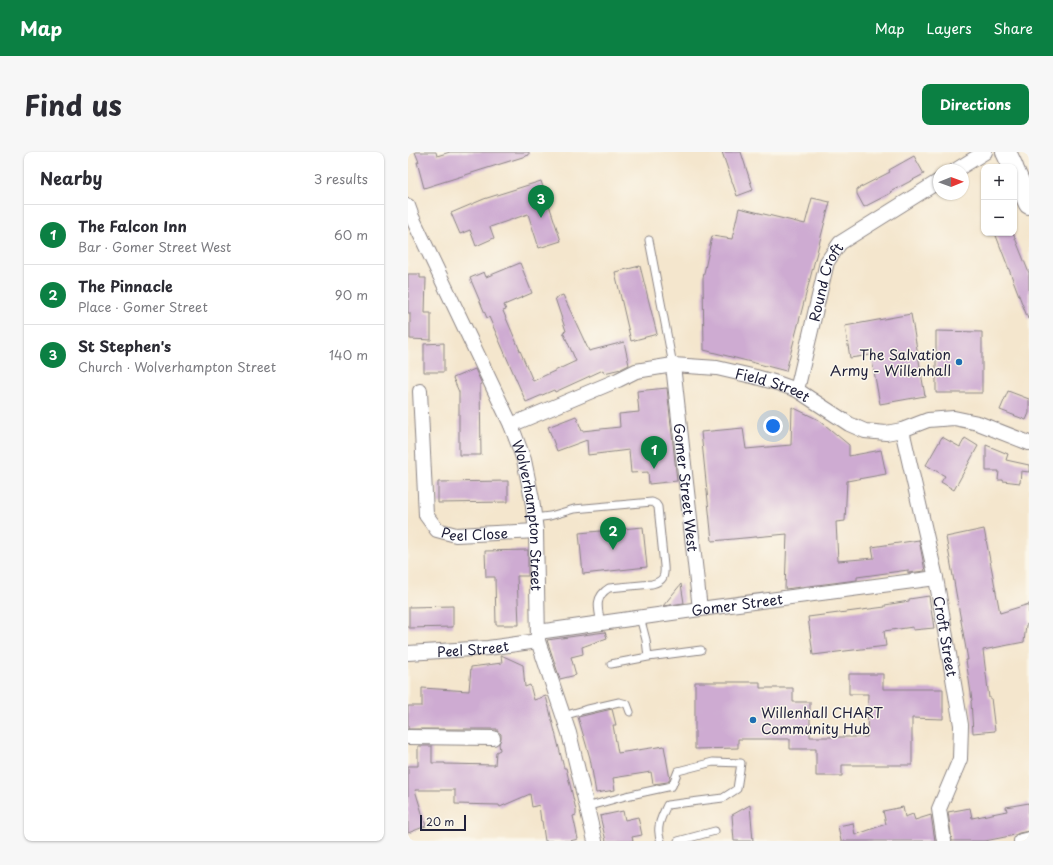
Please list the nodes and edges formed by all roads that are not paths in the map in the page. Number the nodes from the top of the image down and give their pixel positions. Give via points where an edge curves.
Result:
1 (985, 152) edge
2 (1006, 152) edge
3 (966, 164) edge
4 (1012, 164) edge
5 (1017, 177) edge
6 (933, 185) edge
7 (1029, 204) edge
8 (408, 206) edge
9 (649, 240) dead end
10 (673, 366) junction
11 (797, 390) junction
12 (420, 391) dead end
13 (511, 425) junction
14 (902, 430) junction
15 (1029, 443) edge
16 (535, 525) junction
17 (936, 578) junction
18 (700, 608) junction
19 (640, 617) junction
20 (601, 623) junction
21 (538, 636) junction
22 (700, 650) dead end
23 (408, 653) edge
24 (648, 657) junction
25 (611, 664) dead end
26 (630, 712) dead end
27 (563, 716) junction
28 (408, 737) edge
29 (494, 738) dead end
30 (586, 807) junction
31 (716, 831) dead end
32 (1029, 839) edge
33 (595, 841) edge
34 (661, 841) edge
35 (678, 841) edge
36 (944, 841) edge
37 (1021, 841) edge

1 - 3 street
2 - 4 main road
5 - 7 main road
6 - 11 street, Round Croft via 840,243 827,262
8 - 13 street, Wolverhampton Street
9 - 10 lane
10 - 11 street, Field Street via 717,368
10 - 13 street, Field Street via 636,371
10 - 18 street, Gomer Street West
11 - 14 street, Field Street via 849,424 865,430 886,433
12 - 16 street, Peel Close via 426,515 437,530 456,535
13 - 16 street, Wolverhampton Street via 524,460
14 - 15 street, Field Street via 928,420 954,418 978,423
14 - 17 street, Croft Street
16 - 20 lane via 550,516 574,509 652,502 656,504 664,578 652,584 609,588 603,591 599,596 598,609
16 - 21 street, Wolverhampton Street
17 - 18 street, Gomer Street
17 - 36 street, Croft Street via 960,725 960,759 939,810
18 - 19 street, Gomer Street
19 - 20 street, Gomer Street
19 - 24 lane
20 - 21 street, Gomer Street
21 - 23 street, Peel Street via 488,648
21 - 27 street, Wolverhampton Street
22 - 24 lane
24 - 25 lane
26 - 27 lane via 627,704 619,702
27 - 30 street, Wolverhampton Street
28 - 29 street
30 - 33 street, Wolverhampton Street
30 - 34 lane via 672,786 678,771 713,762 741,763 737,789 723,798 667,805 659,824
31 - 35 lane
32 - 37 street

